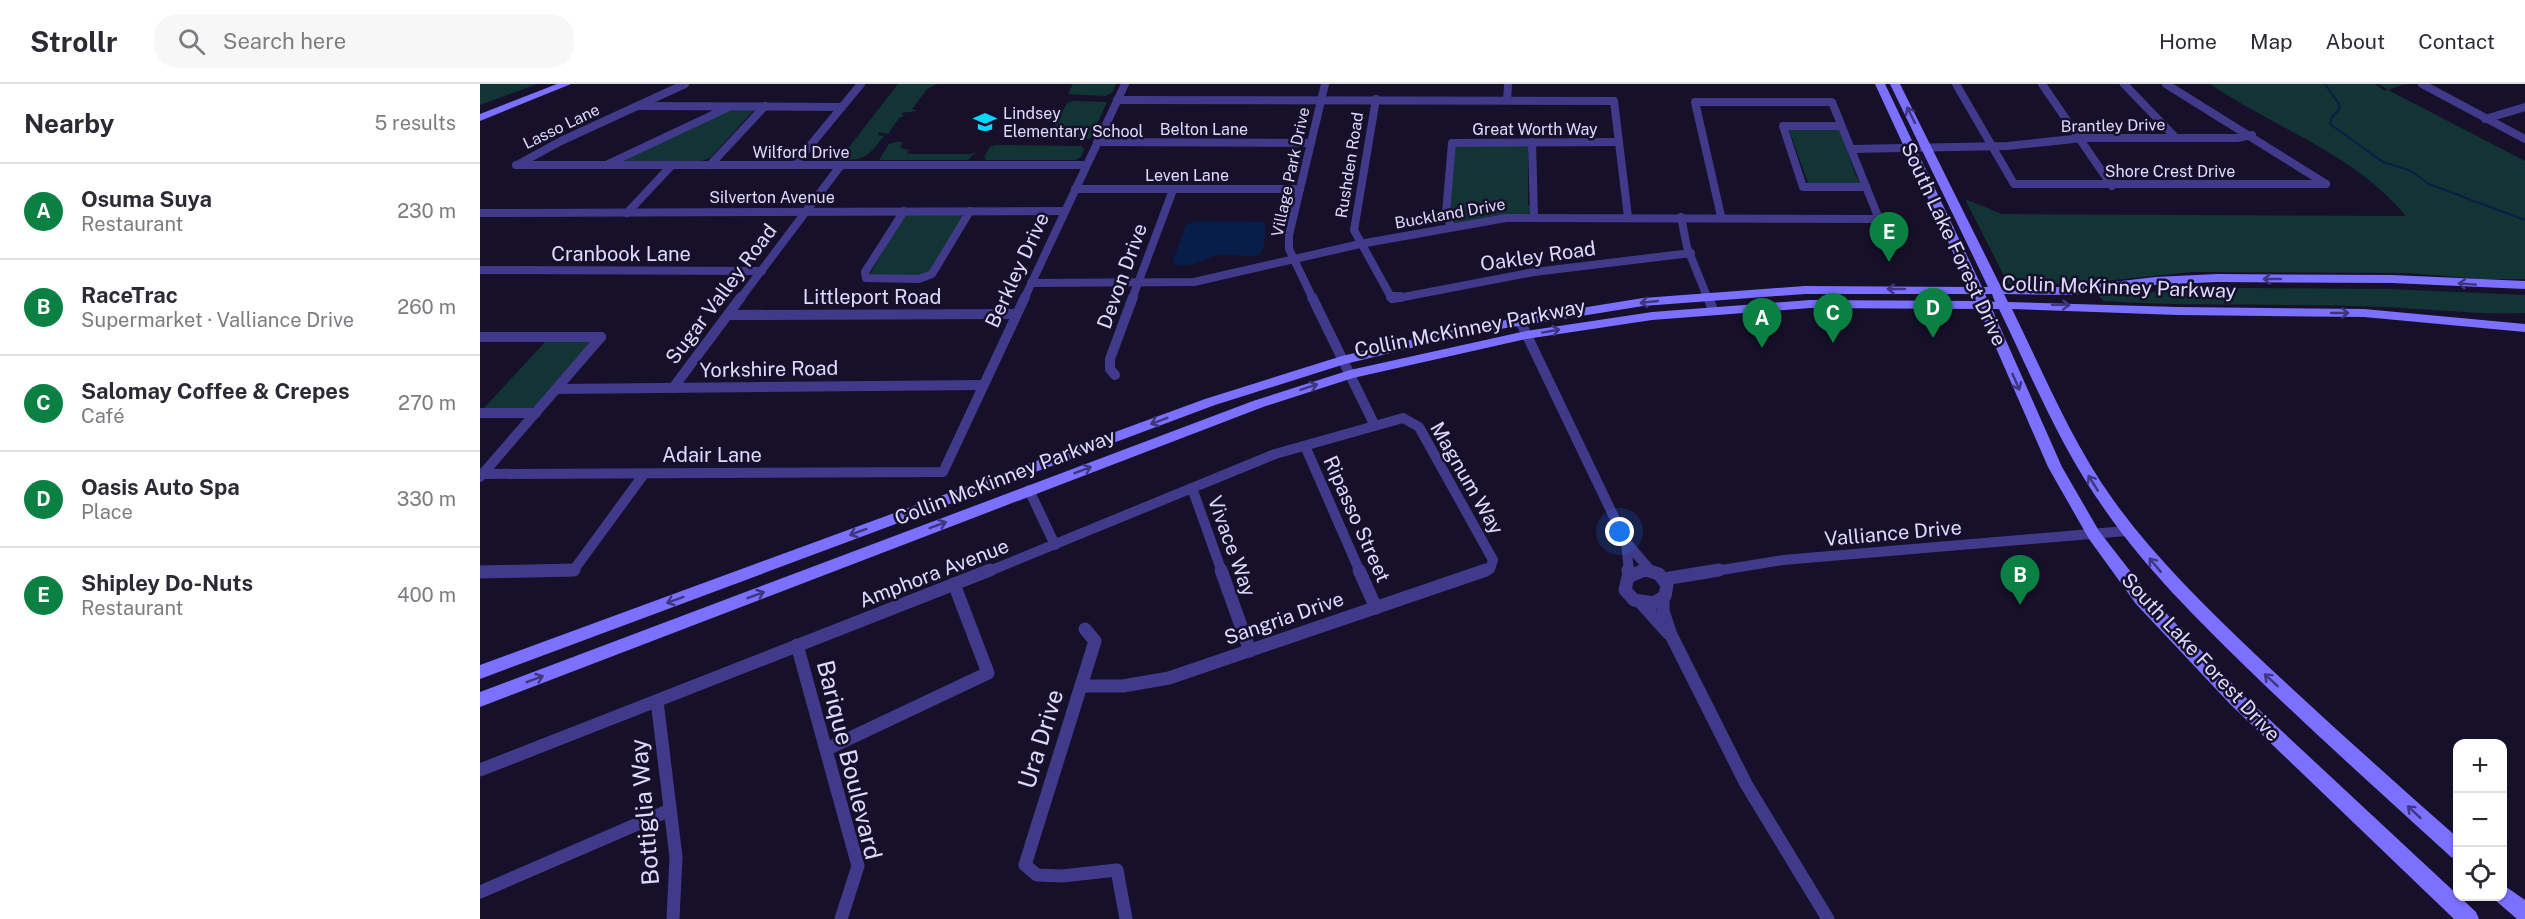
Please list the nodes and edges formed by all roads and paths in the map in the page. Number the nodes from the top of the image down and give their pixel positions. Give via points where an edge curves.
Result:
1 (543, 84) edge
2 (566, 84) edge
3 (685, 84) edge
4 (861, 84) edge
5 (1125, 84) edge
6 (1325, 84) edge
7 (1508, 84) edge
8 (1880, 84) edge
9 (1895, 84) edge
10 (1956, 84) edge
11 (2042, 84) edge
12 (2124, 84) edge
13 (2166, 84) edge
14 (2422, 84) edge
15 (1376, 99) junction
16 (1117, 100) junction
17 (1321, 100) junction
18 (1508, 100) junction
19 (638, 106) junction
20 (730, 106) junction
21 (765, 106) junction
22 (842, 107) junction
23 (2525, 107) edge
24 (480, 108) edge
25 (480, 118) edge
26 (2485, 119) junction
27 (1842, 126) junction
28 (2252, 135) junction
29 (2079, 138) junction
30 (2176, 138) junction
31 (2525, 139) edge
32 (1097, 142) junction
33 (1532, 142) junction
34 (1618, 142) junction
35 (1311, 143) junction
36 (1850, 145) junction
37 (1909, 146) junction
38 (1926, 146) junction
39 (1991, 146) junction
40 (516, 165) joint
41 (606, 165) junction
42 (672, 165) junction
43 (710, 165) junction
44 (794, 165) junction
45 (842, 165) junction
46 (1086, 165) junction
47 (2112, 186) junction
48 (1866, 187) junction
49 (1075, 189) junction
50 (1300, 189) junction
51 (1173, 190) junction
52 (904, 211) junction
53 (970, 211) junction
54 (1065, 211) junction
55 (806, 212) junction
56 (480, 213) edge
57 (627, 213) junction
58 (1534, 216) junction
59 (1720, 216) junction
60 (1628, 217) junction
61 (1682, 217) junction
62 (1451, 227) junction
63 (1360, 244) junction
64 (1691, 254) junction
65 (1293, 260) junction
66 (480, 270) edge
67 (762, 271) junction
68 (1031, 283) junction
69 (1138, 283) junction
70 (2525, 285) edge
71 (1976, 290) junction
72 (1996, 290) junction
73 (1707, 296) junction
74 (1392, 299) joint
75 (2003, 305) junction
76 (1984, 306) junction
77 (1713, 310) junction
78 (1016, 314) junction
79 (728, 315) junction
80 (1520, 321) junction
81 (2525, 328) edge
82 (1526, 335) junction
83 (480, 338) edge
84 (1342, 360) junction
85 (1350, 374) junction
86 (1115, 375) dead end
87 (982, 385) junction
88 (673, 388) junction
89 (557, 389) junction
90 (480, 413) edge
91 (536, 413) junction
92 (1403, 418) joint
93 (1375, 426) junction
94 (1305, 446) junction
95 (943, 472) joint
96 (644, 474) junction
97 (481, 475) edge
98 (1192, 488) junction
99 (1029, 490) junction
100 (2126, 531) junction
101 (2094, 535) junction
102 (1626, 542) junction
103 (1055, 544) junction
104 (1493, 563) joint
105 (1651, 571) junction
106 (480, 572) edge
107 (1629, 576) junction
108 (1664, 579) junction
109 (954, 584) junction
110 (1663, 598) junction
111 (1641, 603) junction
112 (1376, 608) junction
113 (1085, 629) dead end
114 (1671, 635) junction
115 (797, 645) junction
116 (1250, 651) junction
117 (480, 672) edge
118 (1081, 686) junction
119 (480, 700) edge
120 (657, 701) junction
121 (827, 749) junction
122 (480, 770) edge
123 (670, 810) junction
124 (2453, 847) edge
125 (2403, 856) junction
126 (480, 892) edge
127 (2507, 898) edge
128 (2525, 914) edge
129 (673, 919) edge
130 (841, 919) edge
131 (1126, 919) edge
132 (1828, 919) edge
133 (2456, 919) edge
134 (2469, 919) edge

1 - 24 street
2 - 25 street
3 - 19 street, Lasso Lane
4 - 22 street
5 - 16 street, Berkley Drive
6 - 17 street, Village Park Drive
7 - 18 street
8 - 37 street, South Lake Forest Drive
38 -> 9 street, South Lake Forest Drive
10 - 39 street
11 - 29 street
12 - 30 street
13 - 28 street via 2204,111
14 - 26 street
15 - 17 street
15 - 18 street
15 - 63 street, Rushden Road via 1354,230
16 - 17 street
16 - 32 street, Berkley Drive
17 - 35 street, Village Park Drive
18 - 34 street via 1614,101
19 - 20 street
19 - 40 street, Lasso Lane
20 - 21 street
20 - 41 street
21 - 22 street
21 - 43 street
22 - 44 street
23 - 26 street
26 - 31 street
27 - 36 street
27 - 48 street via 1783,126 1803,187
27 - 59 street via 1832,102 1695,102
28 - 30 street, Brantley Drive
28 - 47 street, Shore Crest Drive via 2326,184
29 - 30 street, Brantley Drive
29 - 39 street, Brantley Drive
29 - 47 street
32 - 35 street, Belton Lane
32 - 46 street, Berkley Drive
33 - 34 street, Great Worth Way
33 - 58 street
33 - 62 street, Great Worth Way via 1452,143 1446,213
34 - 60 street
35 - 50 street, Village Park Drive
36 - 37 street, Brantley Drive
36 - 48 street
37 - 38 street, Brantley Drive
37 - 71 street, South Lake Forest Drive
38 - 39 street, Brantley Drive
38 - 72 street, South Lake Forest Drive
39 - 47 street, Shore Crest Drive via 2014,183
40 - 41 street, Wilford Drive
41 - 42 street, Wilford Drive
42 - 43 street, Wilford Drive
42 - 57 street
43 - 44 street, Wilford Drive
44 - 45 street, Wilford Drive
45 - 46 street, Wilford Drive
45 - 55 street, Sugar Valley Road
46 - 49 street, Berkley Drive
48 - 59 street, Buckland Drive via 1879,219
49 - 51 street, Leven Lane
49 - 54 street, Berkley Drive
50 - 51 street, Leven Lane
50 - 65 street, Village Park Drive via 1289,235
51 - 69 street, Devon Drive
52 - 53 street, Silverton Avenue
52 - 53 street via 864,275 872,279 928,277 936,271
52 - 55 street, Silverton Avenue
53 - 54 street, Silverton Avenue
54 - 68 street, Berkley Drive
55 - 57 street, Silverton Avenue
55 - 67 street, Sugar Valley Road
56 - 57 street, Silverton Avenue
58 - 60 street, Buckland Drive
58 - 62 street, Buckland Drive
59 - 61 street, Buckland Drive
60 - 61 street, Buckland Drive
61 - 64 street
62 - 63 street, Buckland Drive
63 - 65 street, Buckland Drive
63 - 74 street, Rushden Road
64 - 73 street
64 - 74 street, Oakley Road via 1534,272
65 - 69 street, Buckland Drive via 1194,282
65 - 84 street, Village Park Drive
66 - 67 street, Cranbook Lane
67 - 79 street, Sugar Valley Road
68 - 69 street, Buckland Drive
68 - 78 street, Berkley Drive
69 - 86 street, Devon Drive via 1110,359
70 -> 72 street, Collin McKinney Parkway via 2217,278 2071,291
71 - 72 street, Collin McKinney Parkway
71 -> 73 street, Collin McKinney Parkway via 1805,290
71 - 76 street, South Lake Forest Drive
72 - 75 street, South Lake Forest Drive
73 - 77 street
73 -> 80 street, Collin McKinney Parkway
75 - 76 street, Collin McKinney Parkway
75 -> 81 street, Collin McKinney Parkway via 2364,313
100 -> 75 street, South Lake Forest Drive via 2084,467
76 - 77 street, Collin McKinney Parkway via 1898,308 1851,303
76 -> 101 street, South Lake Forest Drive via 2055,467
82 -> 77 street, Collin McKinney Parkway
78 - 79 street, Littleport Road
78 - 87 street, Berkley Drive
79 - 88 street, Sugar Valley Road
80 - 82 street
80 - 84 street, Collin McKinney Parkway
82 - 85 street, Collin McKinney Parkway
82 - 102 street
83 - 89 street via 601,337
84 - 85 street, Village Park Drive
84 -> 117 street, Collin McKinney Parkway via 1201,406
85 - 93 street, Village Park Drive
99 -> 85 street, Collin McKinney Parkway via 1258,404
87 - 88 street, Yorkshire Road
87 - 95 street, Berkley Drive
88 - 89 street, Yorkshire Road
89 - 91 street
90 - 91 street
91 - 97 street
92 - 93 street, Amphora Avenue
92 - 104 street, Magnum Way via 1419,427
93 - 94 street, Amphora Avenue
94 - 98 street, Amphora Avenue
94 - 112 street, Ripasso Street
95 - 96 street, Adair Lane
96 - 97 street, Adair Lane
96 - 106 street via 573,571
98 - 103 street, Amphora Avenue
98 - 116 street, Vivace Way
99 - 103 street
119 -> 99 street, Collin McKinney Parkway
100 - 101 street, Valliance Drive
124 -> 100 street, South Lake Forest Drive via 2260,670 2164,577
101 - 108 street, Valliance Drive via 1783,560
101 - 125 street, South Lake Forest Drive via 2136,593 2236,699
102 - 105 street
102 - 107 street
103 - 109 street, Amphora Avenue
104 - 112 street, Sangria Drive via 1490,569
105 - 107 street
105 - 108 street
107 - 111 street via 1625,590
108 - 110 street via 1668,591
109 - 115 street, Amphora Avenue
109 - 121 street via 988,673
110 - 111 street
110 - 114 street
111 - 114 street
112 - 116 street, Sangria Drive
113 - 118 street, Ura Drive via 1095,641
114 - 132 street via 1746,784
115 - 120 street, Amphora Avenue
115 - 121 street, Barique Boulevard
116 - 118 street, Sangria Drive via 1169,678 1123,686
118 - 131 street, Ura Drive via 1025,866 1037,874 1062,876 1117,870
120 - 122 street, Amphora Avenue
120 - 123 street, Bottiglia Way
121 - 130 street, Barique Boulevard via 858,866
123 - 126 street
123 - 129 street, Bottiglia Way via 676,857
125 - 133 street via 2414,880
125 - 134 street, South Lake Forest Drive
127 - 128 street

